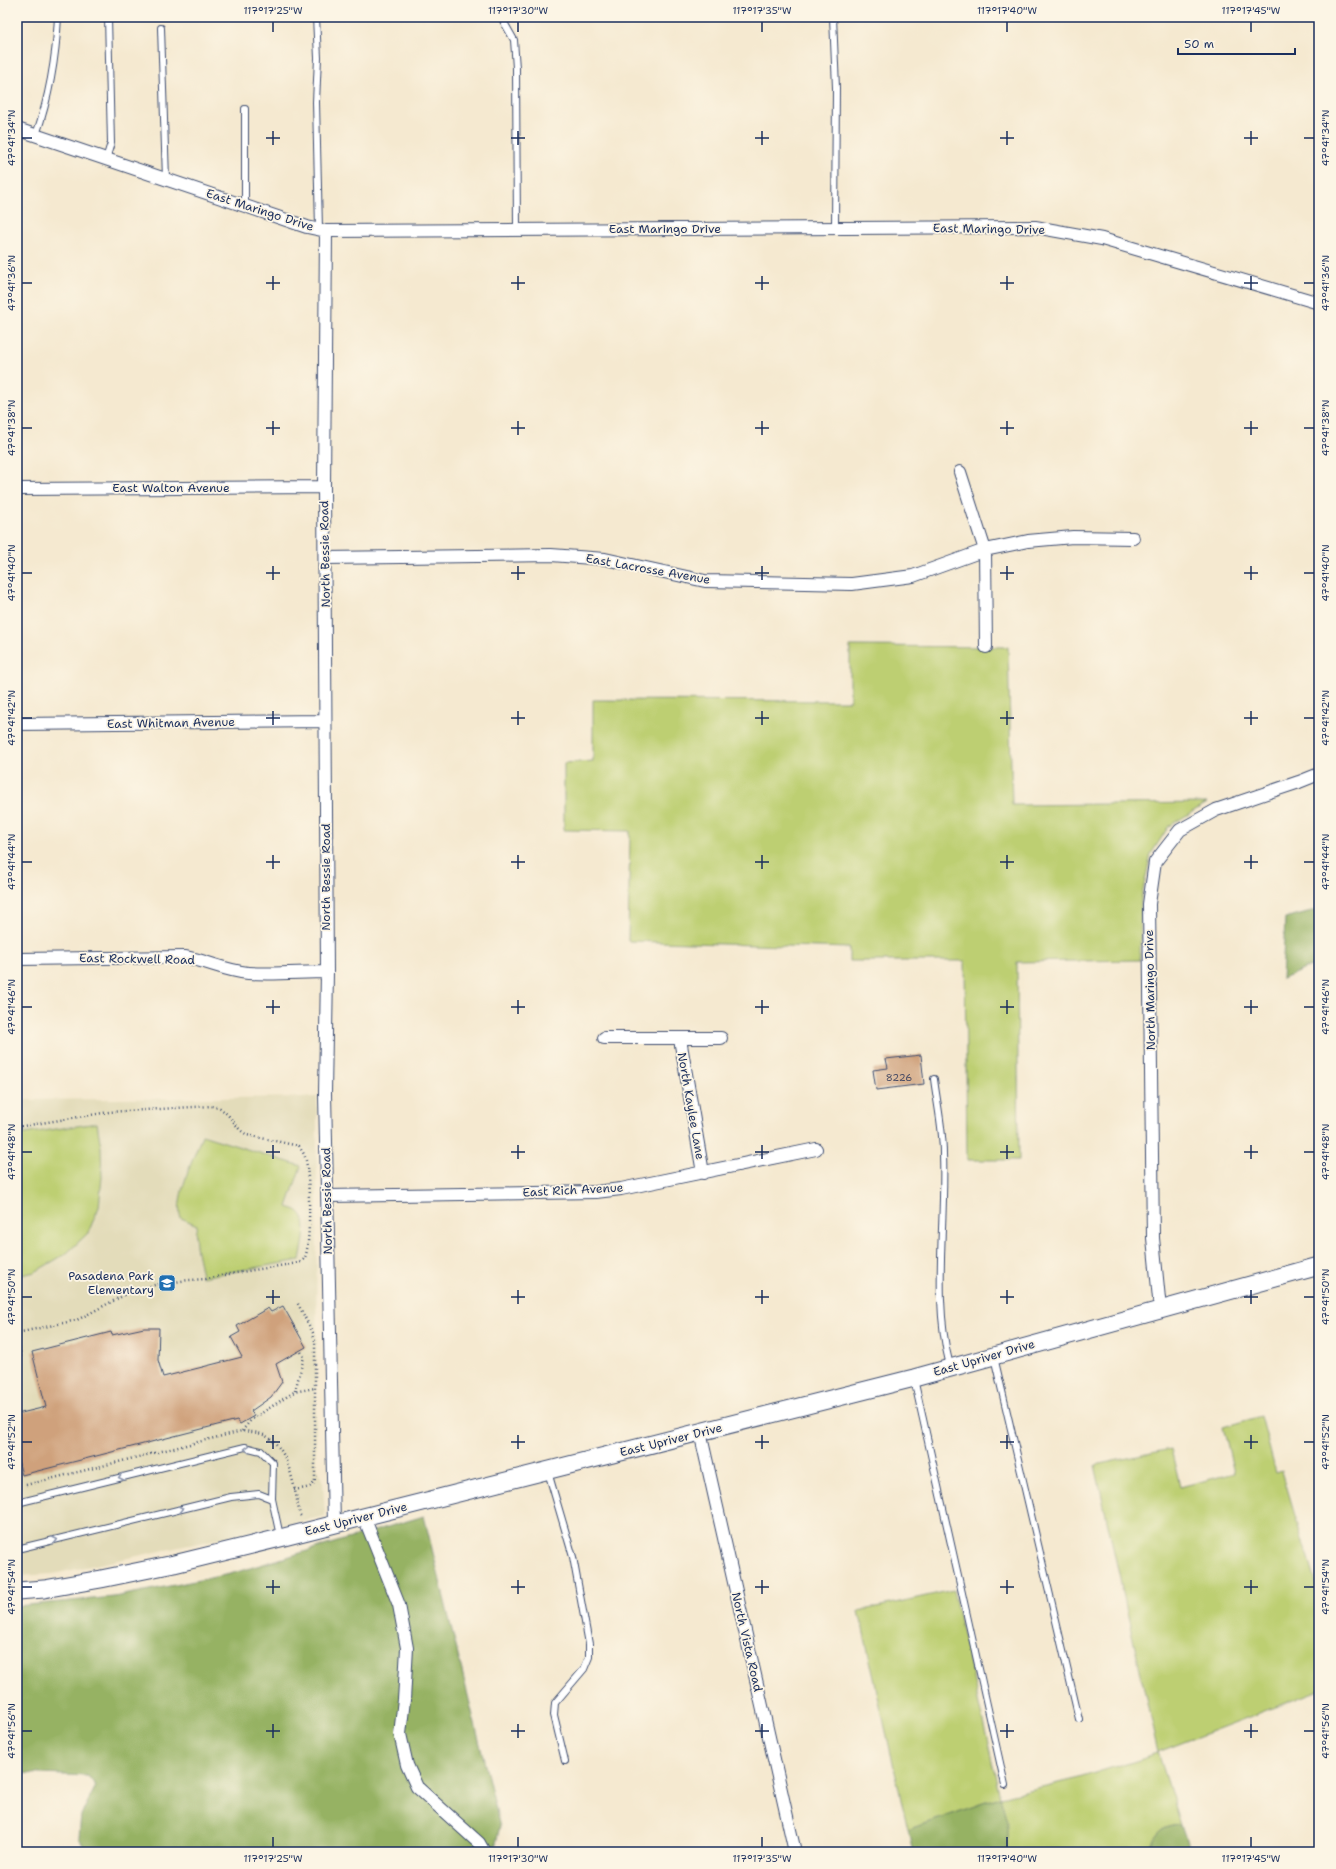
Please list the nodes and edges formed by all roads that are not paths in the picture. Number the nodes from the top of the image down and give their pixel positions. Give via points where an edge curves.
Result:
1 (58, 17) edge
2 (108, 17) edge
3 (316, 17) edge
4 (501, 17) edge
5 (833, 17) edge
6 (161, 28) dead end
7 (245, 109) dead end
8 (17, 129) edge
9 (36, 135) junction
10 (106, 159) junction
11 (166, 179) junction
12 (244, 206) junction
13 (835, 228) junction
14 (323, 230) junction
15 (517, 230) junction
16 (1319, 303) edge
17 (960, 472) dead end
18 (324, 487) junction
19 (17, 489) edge
20 (1133, 538) dead end
21 (985, 550) junction
22 (326, 558) junction
23 (986, 647) dead end
24 (325, 721) junction
25 (17, 724) edge
26 (1319, 774) edge
27 (17, 959) edge
28 (326, 972) junction
29 (604, 1038) dead end
30 (721, 1038) dead end
31 (680, 1039) junction
32 (934, 1079) dead end
33 (816, 1149) dead end
34 (703, 1172) junction
35 (327, 1196) junction
36 (1319, 1266) edge
37 (1160, 1309) junction
38 (994, 1356) junction
39 (951, 1368) junction
40 (914, 1378) junction
41 (700, 1432) junction
42 (547, 1471) junction
43 (272, 1499) junction
44 (17, 1503) edge
45 (364, 1517) junction
46 (334, 1524) junction
47 (280, 1538) junction
48 (17, 1550) edge
49 (17, 1591) edge
50 (1079, 1719) dead end
51 (565, 1761) dead end
52 (1004, 1785) dead end
53 (484, 1852) edge
54 (795, 1852) edge

1 - 9 lane via 45,107
2 - 10 lane via 111,144
3 - 14 lane via 316,102
4 - 15 lane via 514,40
5 - 13 lane via 836,88
6 - 11 lane
7 - 12 lane
8 - 9 street, East Maringo Drive
9 - 10 street, East Maringo Drive
10 - 11 street, East Maringo Drive
11 - 12 street, East Maringo Drive
12 - 14 street, East Maringo Drive
13 - 15 street, East Maringo Drive
13 - 16 street, East Maringo Drive via 1035,227 1102,239
14 - 15 street, East Maringo Drive
14 - 18 street, North Bessie Road
17 - 21 street
18 - 19 street, East Walton Avenue
18 - 22 street, North Bessie Road
20 - 21 street, East Lacrosse Avenue via 1073,537 1028,541
21 - 22 street, East Lacrosse Avenue via 913,576 852,584 705,581 605,559 550,554
21 - 23 street
22 - 24 street, North Bessie Road
24 - 25 street, East Whitman Avenue
24 - 28 street, North Bessie Road
26 - 37 street, North Maringo Drive via 1216,810 1180,830 1155,862 1149,904 1152,1222
27 - 28 street, East Rockwell Road via 185,958 205,961 222,969 249,973
28 - 35 street, North Bessie Road
29 - 31 street, North Kaylee Lane
30 - 31 street, North Kaylee Lane
31 - 34 street, North Kaylee Lane
32 - 39 lane via 944,1153 942,1294 944,1341
33 - 34 street, East Rich Avenue
34 - 35 street, East Rich Avenue via 621,1190 596,1192
35 - 46 street, North Bessie Road
36 - 37 main road, East Upriver Drive
37 - 38 main road, East Upriver Drive
38 - 39 main road, East Upriver Drive
38 - 50 lane
39 - 40 main road, East Upriver Drive
40 - 41 main road, East Upriver Drive
40 - 52 lane
41 - 42 main road, East Upriver Drive
41 - 54 street, North Vista Road
42 - 45 main road, East Upriver Drive
42 - 51 lane via 572,1558 589,1644 589,1657 584,1669 556,1703 554,1715
43 -> 44 lane via 273,1463 261,1451 245,1447
43 - 47 lane
48 -> 43 lane via 231,1497 259,1494
45 - 46 main road, East Upriver Drive
45 - 53 street via 399,1605 407,1648 400,1734 407,1765 417,1787 479,1843
46 - 47 main road, East Upriver Drive
47 - 49 main road, East Upriver Drive via 101,1579

